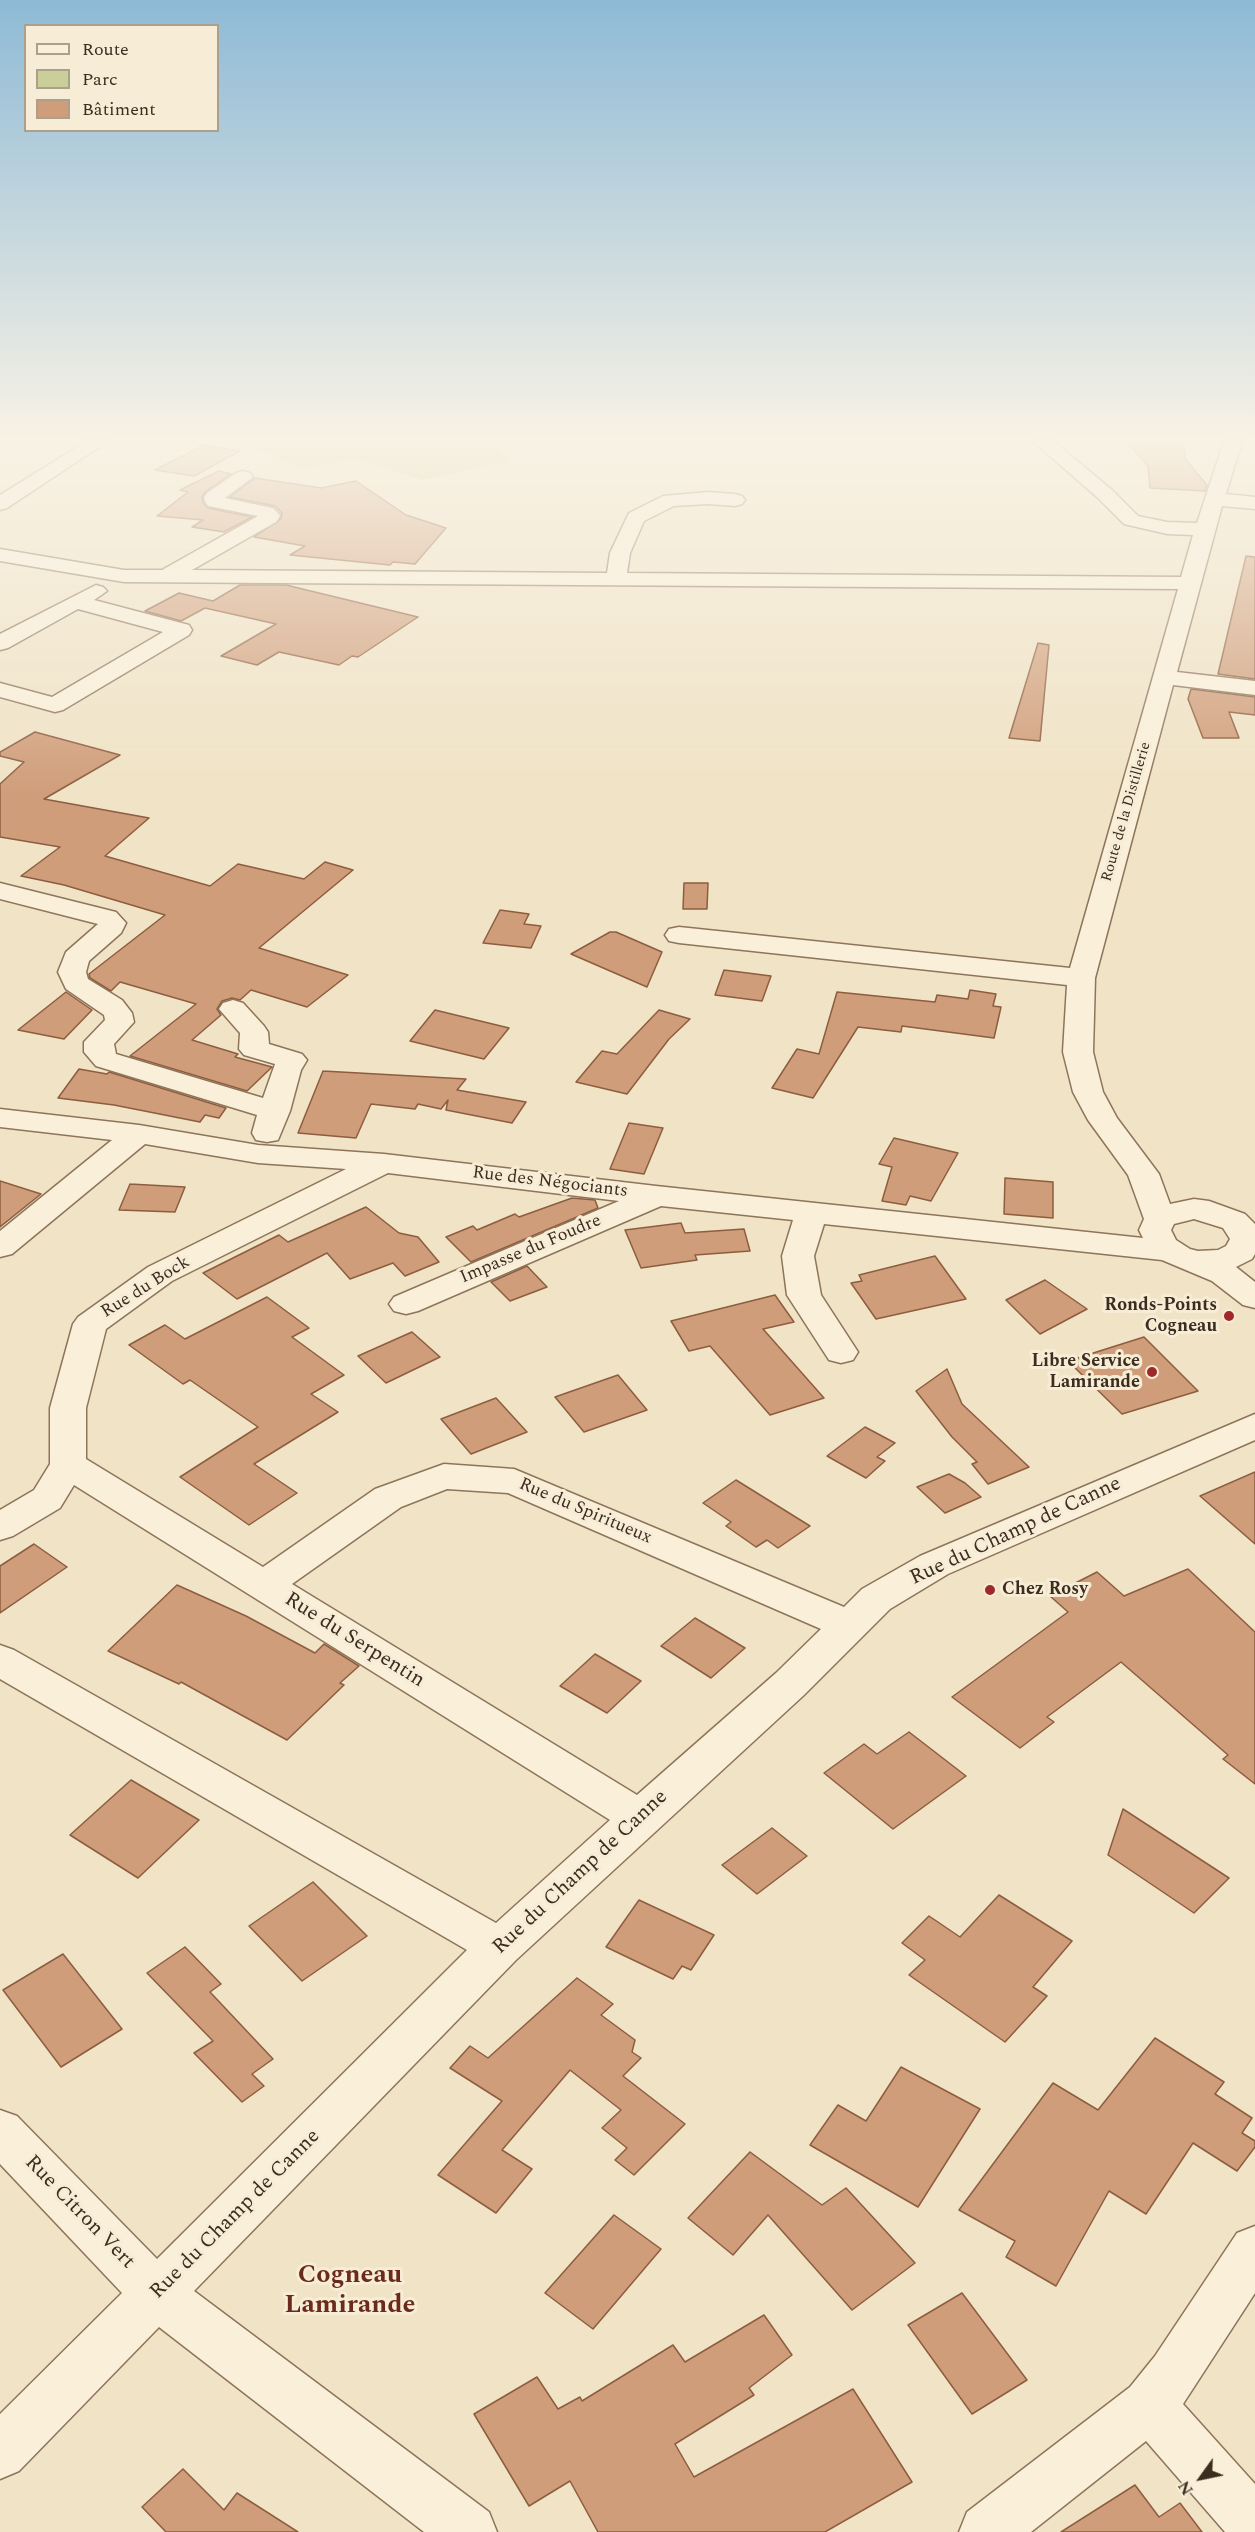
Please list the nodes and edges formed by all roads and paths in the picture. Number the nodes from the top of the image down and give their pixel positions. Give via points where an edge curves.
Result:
1 (25, 559) edge
2 (197, 559) edge
3 (620, 559) edge
4 (1197, 559) edge
5 (124, 576) junction
6 (165, 577) junction
7 (615, 579) junction
8 (1190, 583) junction
9 (76, 602) junction
10 (0, 643) edge
11 (1164, 677) junction
12 (1255, 688) edge
13 (0, 690) edge
14 (0, 891) edge
15 (679, 935) dead end
16 (1081, 978) junction
17 (233, 1009) dead end
18 (275, 1111) junction
19 (1, 1119) edge
20 (139, 1134) junction
21 (258, 1154) junction
22 (384, 1163) junction
23 (1143, 1174) junction
24 (656, 1196) junction
25 (811, 1213) junction
26 (1215, 1213) junction
27 (1168, 1238) junction
28 (1247, 1242) edge
29 (0, 1247) edge
30 (1251, 1293) edge
31 (406, 1304) dead end
32 (841, 1352) dead end
33 (1255, 1426) edge
34 (68, 1464) junction
35 (0, 1527) edge
36 (264, 1585) junction
37 (848, 1625) junction
38 (0, 1660) edge
39 (640, 1818) junction
40 (500, 1947) junction
41 (0, 2131) edge
42 (1255, 2249) edge
43 (158, 2295) junction
44 (1149, 2405) junction
45 (0, 2452) edge
46 (1255, 2525) edge
47 (469, 2532) edge
48 (987, 2532) edge

1 - 5 street
2 - 6 street
3 - 7 street
4 - 8 street, Route de la Distillerie
5 - 6 street
5 - 9 street
6 - 7 street
7 - 8 street
8 - 11 street, Route de la Distillerie
9 - 10 street
9 - 13 street via 181,630 55,705
11 - 12 street
11 - 16 street, Route de la Distillerie
14 - 18 street via 107,918 113,923 76,958 72,972 76,983 118,1013 120,1022 99,1042 99,1052 106,1060
15 - 16 street
16 - 23 street, Route de la Distillerie via 1078,1052 1088,1092 1103,1120
17 - 18 street via 254,1032 254,1049 292,1060 285,1070
18 - 21 street
19 - 20 street, Rue des Négociants
20 - 21 street, Rue des Négociants
20 - 29 street
21 - 22 street, Rue des Négociants
22 - 24 street, Rue des Négociants
22 - 34 street, Rue du Bock via 160,1274 90,1324 68,1408
23 - 26 street, Route de la Distillerie via 1169,1192
23 - 27 street, Route de la Distillerie
24 - 25 street, Rue des Négociants
24 - 31 street, Impasse du Foudre
25 - 27 street, Rue des Négociants via 1102,1245
25 - 32 street via 798,1256 804,1295
26 - 27 street via 1180,1210
26 - 28 street via 1234,1221
27 - 28 street via 1212,1262
27 - 30 street
28 - 30 street via 1236,1268
33 - 37 street, Rue du Champ de Canne via 934,1565 876,1599
34 - 35 street via 47,1499
34 - 36 street, Rue du Serpentin
36 - 37 street, Rue du Spiritueux via 388,1498 444,1476 514,1481
36 - 39 street, Rue du Serpentin
37 - 39 street, Rue du Champ de Canne via 790,1684
38 - 40 street
39 - 40 street, Rue du Champ de Canne
40 - 43 street, Rue du Champ de Canne
41 - 43 street, Rue Citron Vert
42 - 44 street via 1174,2374
43 - 45 street, Rue du Champ de Canne
43 - 47 street, Rue Citron Vert
44 - 46 street
44 - 48 street

